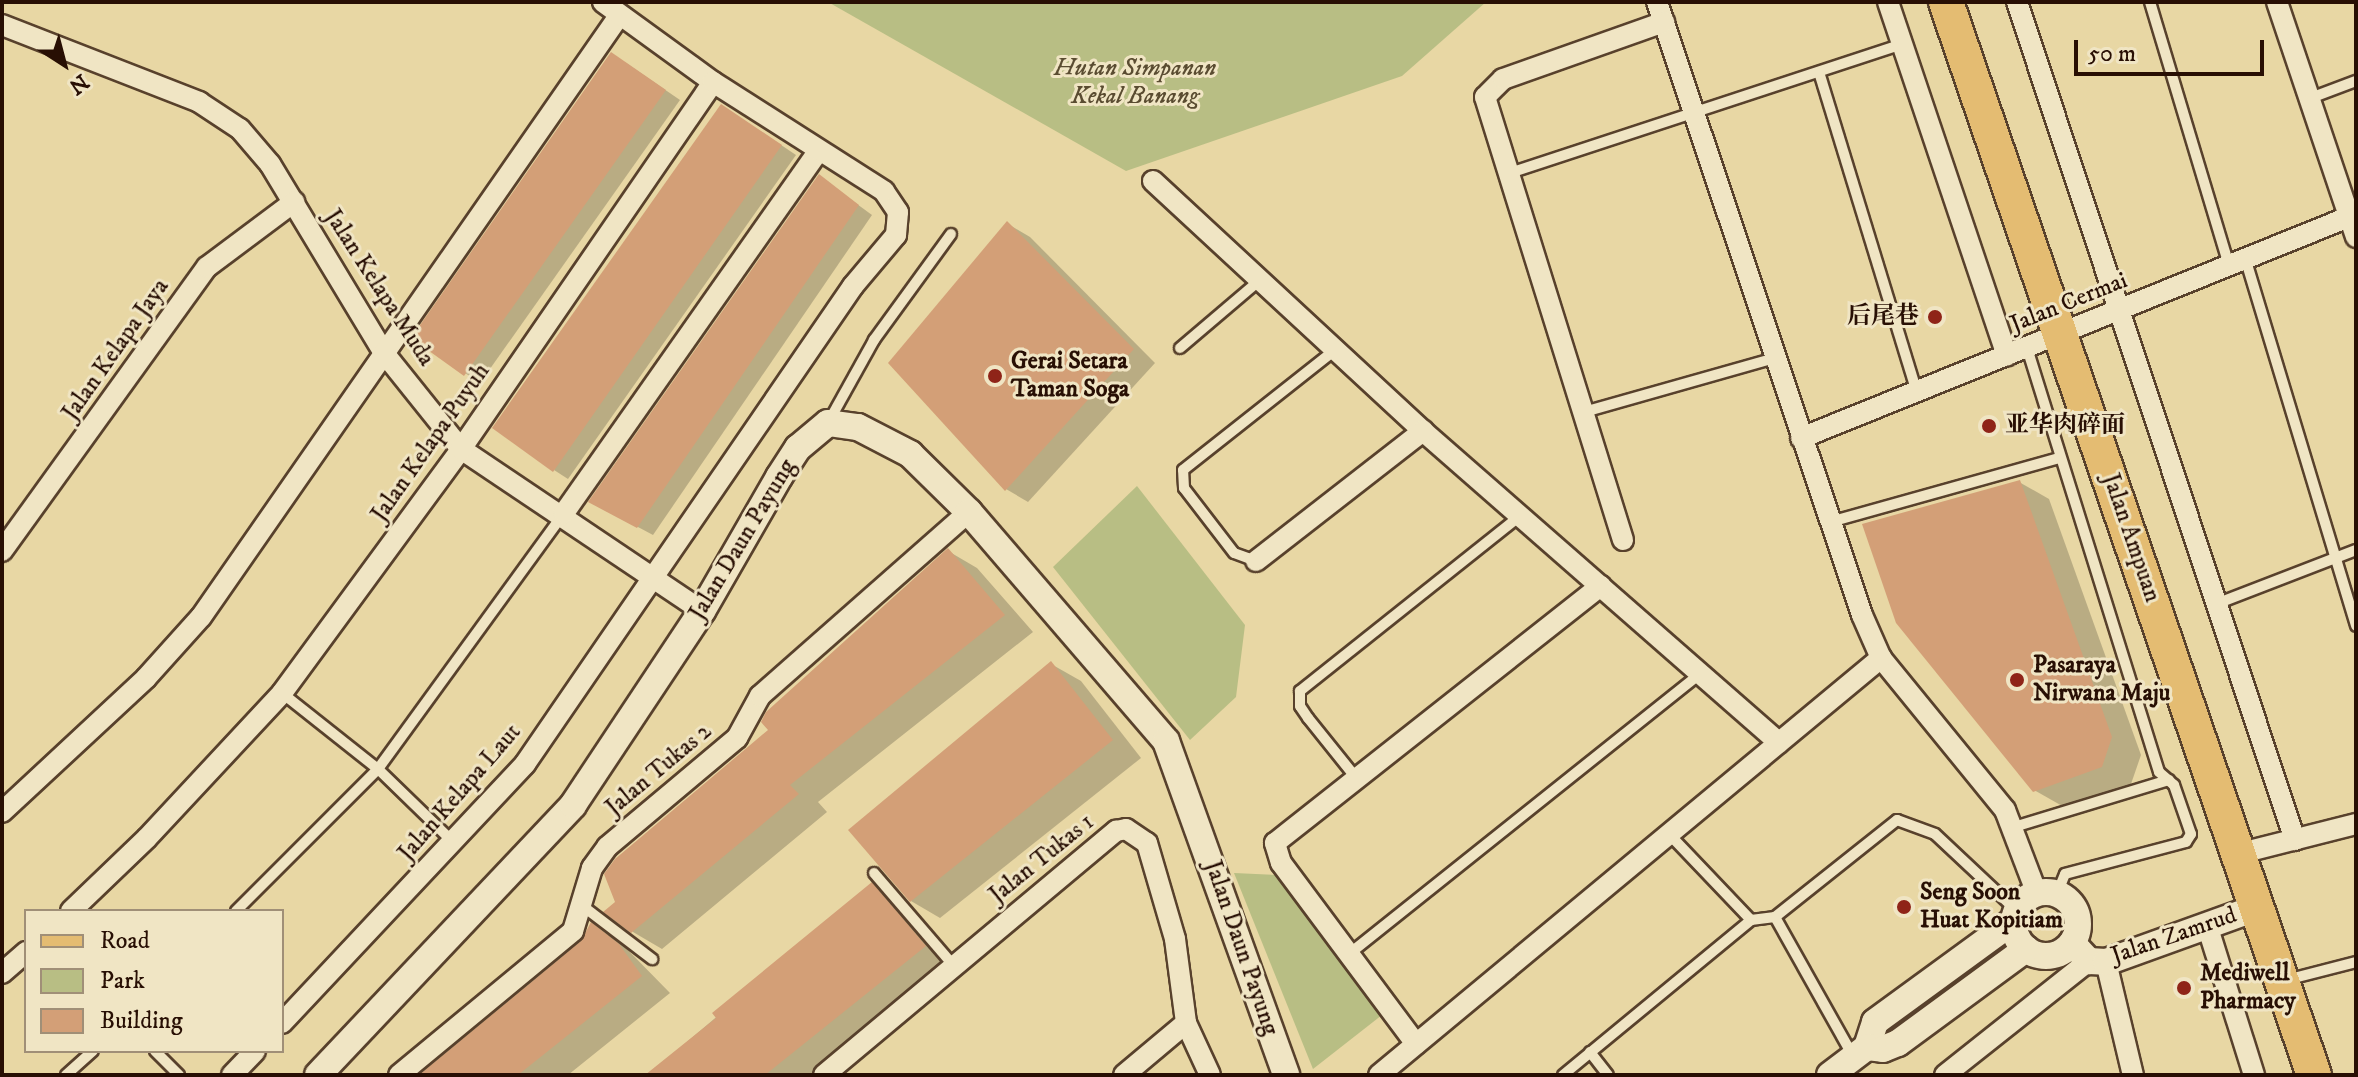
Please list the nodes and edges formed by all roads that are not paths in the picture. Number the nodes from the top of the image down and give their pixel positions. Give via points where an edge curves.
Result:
1 (603, 2) edge
2 (1888, 2) edge
3 (1946, 2) edge
4 (2017, 2) edge
5 (2152, 2) edge
6 (2277, 2) edge
7 (1661, 12) edge
8 (619, 16) junction
9 (5, 30) edge
10 (1902, 44) junction
11 (1819, 72) junction
12 (2356, 81) edge
13 (713, 82) junction
14 (2308, 99) junction
15 (1695, 112) junction
16 (818, 151) junction
17 (1510, 173) junction
18 (1153, 181) dead end
19 (294, 202) junction
20 (2353, 215) edge
21 (951, 234) dead end
22 (2356, 237) edge
23 (2238, 265) junction
24 (1260, 280) junction
25 (2120, 310) junction
26 (2060, 333) junction
27 (1180, 348) dead end
28 (2027, 348) junction
29 (1335, 350) junction
30 (384, 353) junction
31 (2007, 356) junction
32 (1775, 358) junction
33 (1917, 392) junction
34 (1584, 412) junction
35 (828, 423) junction
36 (1423, 431) junction
37 (1801, 438) junction
38 (461, 449) junction
39 (2059, 458) junction
40 (969, 512) junction
41 (564, 513) junction
42 (1520, 516) junction
43 (1828, 523) junction
44 (1623, 540) dead end
45 (2356, 550) edge
46 (2, 551) edge
47 (2335, 558) junction
48 (1256, 561) joint
49 (654, 579) junction
50 (1601, 586) junction
51 (2216, 604) junction
52 (702, 611) junction
53 (2356, 626) edge
54 (1881, 658) junction
55 (1700, 674) junction
56 (282, 693) junction
57 (1779, 743) junction
58 (378, 769) junction
59 (1357, 779) junction
60 (2169, 780) junction
61 (2, 812) edge
62 (2356, 824) edge
63 (2014, 827) junction
64 (1669, 834) junction
65 (2295, 840) junction
66 (454, 844) junction
67 (2241, 853) junction
68 (874, 873) dead end
69 (2047, 894) junction
70 (584, 907) junction
71 (2259, 907) junction
72 (73, 909) edge
73 (238, 909) edge
74 (2016, 916) junction
75 (1775, 917) junction
76 (1751, 920) junction
77 (2207, 925) junction
78 (2026, 949) junction
79 (24, 954) edge
80 (1349, 954) junction
81 (2089, 955) junction
82 (652, 959) dead end
83 (2356, 962) edge
84 (953, 965) junction
85 (2, 973) edge
86 (2284, 981) junction
87 (284, 1021) edge
88 (1186, 1023) junction
89 (1416, 1044) junction
90 (1860, 1051) junction
91 (1590, 1052) junction
92 (91, 1053) edge
93 (157, 1053) edge
94 (253, 1053) edge
95 (66, 1075) edge
96 (179, 1075) edge
97 (232, 1075) edge
98 (319, 1075) edge
99 (399, 1075) edge
100 (824, 1075) edge
101 (1124, 1075) edge
102 (1210, 1075) edge
103 (1286, 1075) edge
104 (1379, 1075) edge
105 (1563, 1075) edge
106 (1608, 1075) edge
107 (1830, 1075) edge
108 (1945, 1075) edge
109 (2133, 1075) edge
110 (2254, 1075) edge
111 (2314, 1075) edge

1 - 8 street
2 - 10 street
3 - 26 main road, Jalan Ampuan
4 - 25 street
5 - 23 lane
6 - 14 street
7 - 15 street
7 - 17 street via 1487,90
8 - 13 street
8 - 30 street
9 - 19 street, Jalan Kelapa Muda via 199,102 240,129
10 - 11 lane
10 - 31 street
11 - 15 lane
11 - 33 lane
12 - 14 lane
13 - 16 street, Jalan Kelapa Laut
13 - 38 street, Jalan Kelapa Puyuh
14 - 20 street
15 - 17 lane
15 - 32 street
16 - 41 street
16 - 49 street, Jalan Kelapa Laut via 884,191 898,212 896,235 853,286
17 - 34 street
18 - 24 street
19 - 30 street, Jalan Kelapa Muda
19 - 46 street, Jalan Kelapa Jaya via 207,267
20 - 22 street
20 - 23 street, Jalan Cermai
21 - 35 lane via 874,340
23 - 25 street, Jalan Cermai
23 - 47 lane
24 - 27 lane
24 - 29 street
25 - 26 street, Jalan Cermai
25 - 51 street
26 - 28 street, Jalan Cermai
26 - 67 main road, Jalan Ampuan
28 - 31 street, Jalan Cermai
28 - 39 lane
29 - 36 street
29 - 48 lane via 1183,470 1184,488 1234,553
30 - 38 street, Jalan Kelapa Muda
30 - 61 street via 201,617 146,678
31 - 33 street, Jalan Cermai
32 - 34 lane
32 - 37 street
33 - 37 street, Jalan Cermai
34 - 44 street
35 - 40 street, Jalan Daun Payung via 858,427 910,454
35 - 52 street, Jalan Daun Payung via 798,448
36 - 42 street
36 - 48 street
37 - 43 street
38 - 41 street, Jalan Kelapa Muda
38 - 56 street, Jalan Kelapa Puyuh
39 - 43 lane
39 - 60 lane via 2159,772
40 - 70 street, Jalan Tukas 2 via 760,696 732,743 607,847 592,868
40 - 103 street, Jalan Daun Payung via 1166,741
41 - 49 street, Jalan Kelapa Muda
41 - 58 lane
42 - 50 street
42 - 59 lane via 1300,691 1300,706
43 - 54 street
45 - 47 lane
47 - 51 lane
47 - 53 lane
49 - 52 street, Jalan Kelapa Muda
49 - 66 street, Jalan Kelapa Laut via 525,764
50 - 55 street
50 - 59 street
51 - 65 street
52 - 98 street, Jalan Daun Payung via 573,805
54 - 57 street
54 - 63 street
55 - 57 street
55 - 80 lane
56 - 58 lane
56 - 72 street, Jalan Kelapa Puyuh
57 - 64 street
58 - 66 lane
58 - 73 lane
59 - 80 street via 1275,843 1281,863
60 - 63 lane
60 - 69 lane via 2189,839 2065,874
62 - 65 street
63 - 69 street
64 - 76 lane
64 - 89 street
65 - 67 street
66 - 87 street, Jalan Kelapa Laut
67 - 71 main road, Jalan Ampuan
68 - 84 lane
69 - 74 street
69 - 81 street via 2077,915
70 - 82 lane
70 - 99 street, Jalan Tukas 2 via 573,931
71 - 77 street, Jalan Zamrud
71 - 86 main road, Jalan Ampuan
74 - 75 lane via 1935,834 1897,820
74 - 78 street
74 - 90 street via 1875,1022
75 - 76 lane
75 - 90 lane
76 - 91 lane
77 - 81 street, Jalan Zamrud
77 - 110 street
78 - 81 street via 2050,956
78 - 90 street via 1898,1043
79 - 85 street
80 - 89 street
81 - 108 street, Jalan Zamrud
81 - 109 street
83 - 86 lane
84 - 88 street, Jalan Tukas 1 via 1116,831 1126,829 1147,843 1175,939
84 - 100 street, Jalan Tukas 1
86 - 111 main road, Jalan Ampuan
88 - 101 street
88 - 102 street, Jalan Tukas 1
89 - 104 street
90 - 107 street
91 - 105 lane
91 - 106 lane
92 - 95 lane
93 - 96 lane
94 - 97 street

